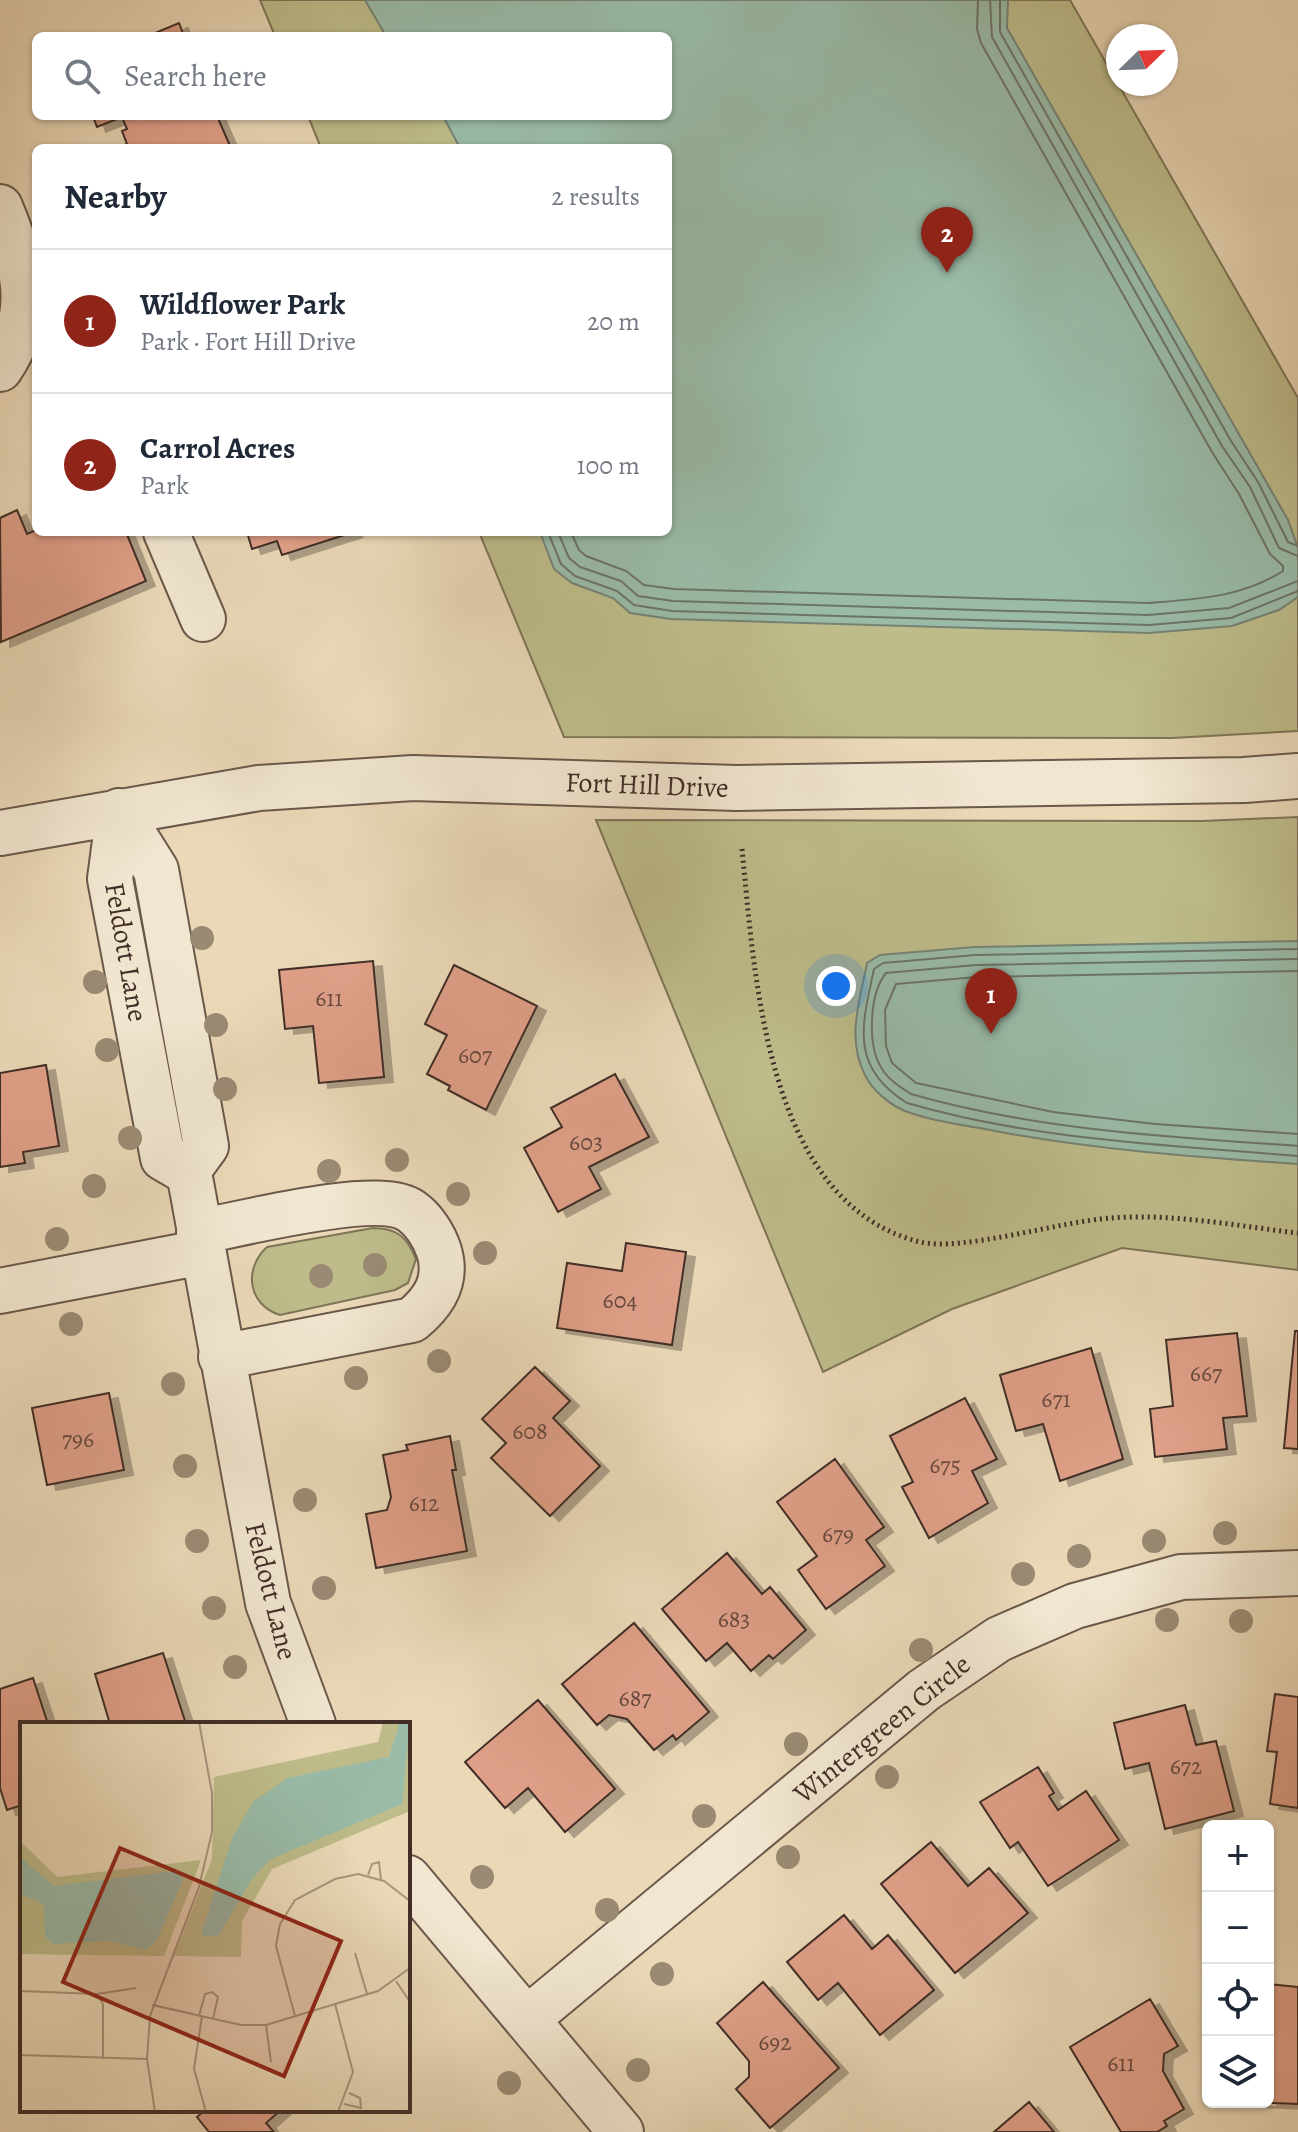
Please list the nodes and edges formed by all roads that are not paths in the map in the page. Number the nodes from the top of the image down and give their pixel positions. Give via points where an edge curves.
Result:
1 (0, 207) edge
2 (29, 327) edge
3 (0, 369) edge
4 (168, 536) edge
5 (203, 619) dead end
6 (1298, 776) edge
7 (119, 811) junction
8 (0, 833) edge
9 (201, 1242) junction
10 (0, 1291) edge
11 (221, 1357) junction
12 (1298, 1573) edge
13 (312, 1722) edge
14 (410, 1880) edge
15 (527, 2019) junction
16 (621, 2132) edge

1 - 2 street via 22,266
2 - 3 street
4 - 5 street
6 - 7 street, Fort Hill Drive via 737,788 413,778 259,788
7 - 8 street, Fort Hill Drive
7 - 9 street, Feldott Lane via 110,879 163,1158 187,1172
9 - 10 street
9 - 11 street, Feldott Lane
9 - 11 street via 361,1203 391,1203 411,1211 432,1232 440,1254 435,1298 412,1320
11 - 13 street, Feldott Lane via 268,1603
12 - 15 street, Wintergreen Circle via 1229,1572 1170,1579 1075,1606 999,1639 924,1690
14 - 15 street
15 - 16 street

